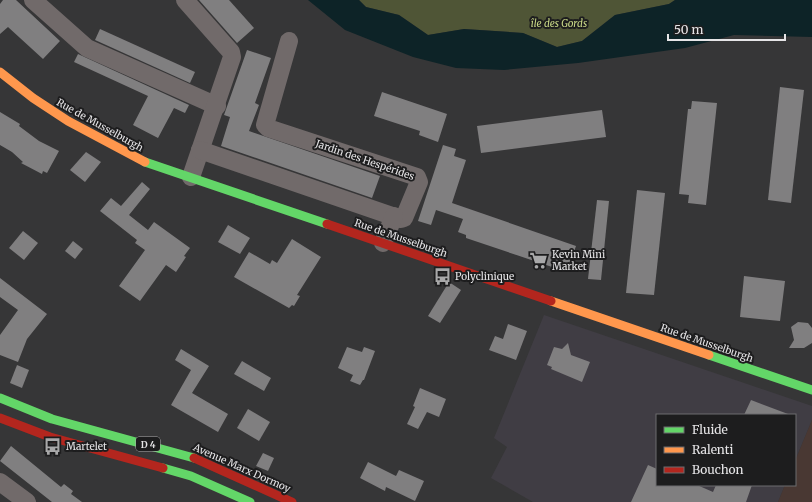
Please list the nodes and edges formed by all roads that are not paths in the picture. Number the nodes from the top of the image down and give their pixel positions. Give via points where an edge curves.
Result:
1 (33, 0) edge
2 (185, 0) edge
3 (289, 41) dead end
4 (0, 72) edge
5 (217, 106) junction
6 (200, 150) junction
7 (191, 177) junction
8 (394, 216) junction
9 (383, 243) junction
10 (812, 390) edge
11 (0, 398) edge
12 (0, 418) edge
13 (0, 482) edge
14 (28, 502) edge
15 (250, 502) edge
16 (292, 502) edge

1 - 5 street via 87,48
2 - 5 street via 231,52 232,61
3 - 8 street, Jardin des Hespérides via 265,125 417,177 419,182 407,215 401,219
4 - 7 street, Rue de Musselburgh via 51,111 91,135 142,161
5 - 6 street
6 - 7 street
6 - 8 street
7 - 9 street, Rue de Musselburgh
8 - 9 street
9 - 10 street, Rue de Musselburgh
11 - 16 street, Avenue Marx Dormoy / D 4 via 52,419 195,458
12 - 15 street, D 4 via 50,437 191,476
13 - 14 street

